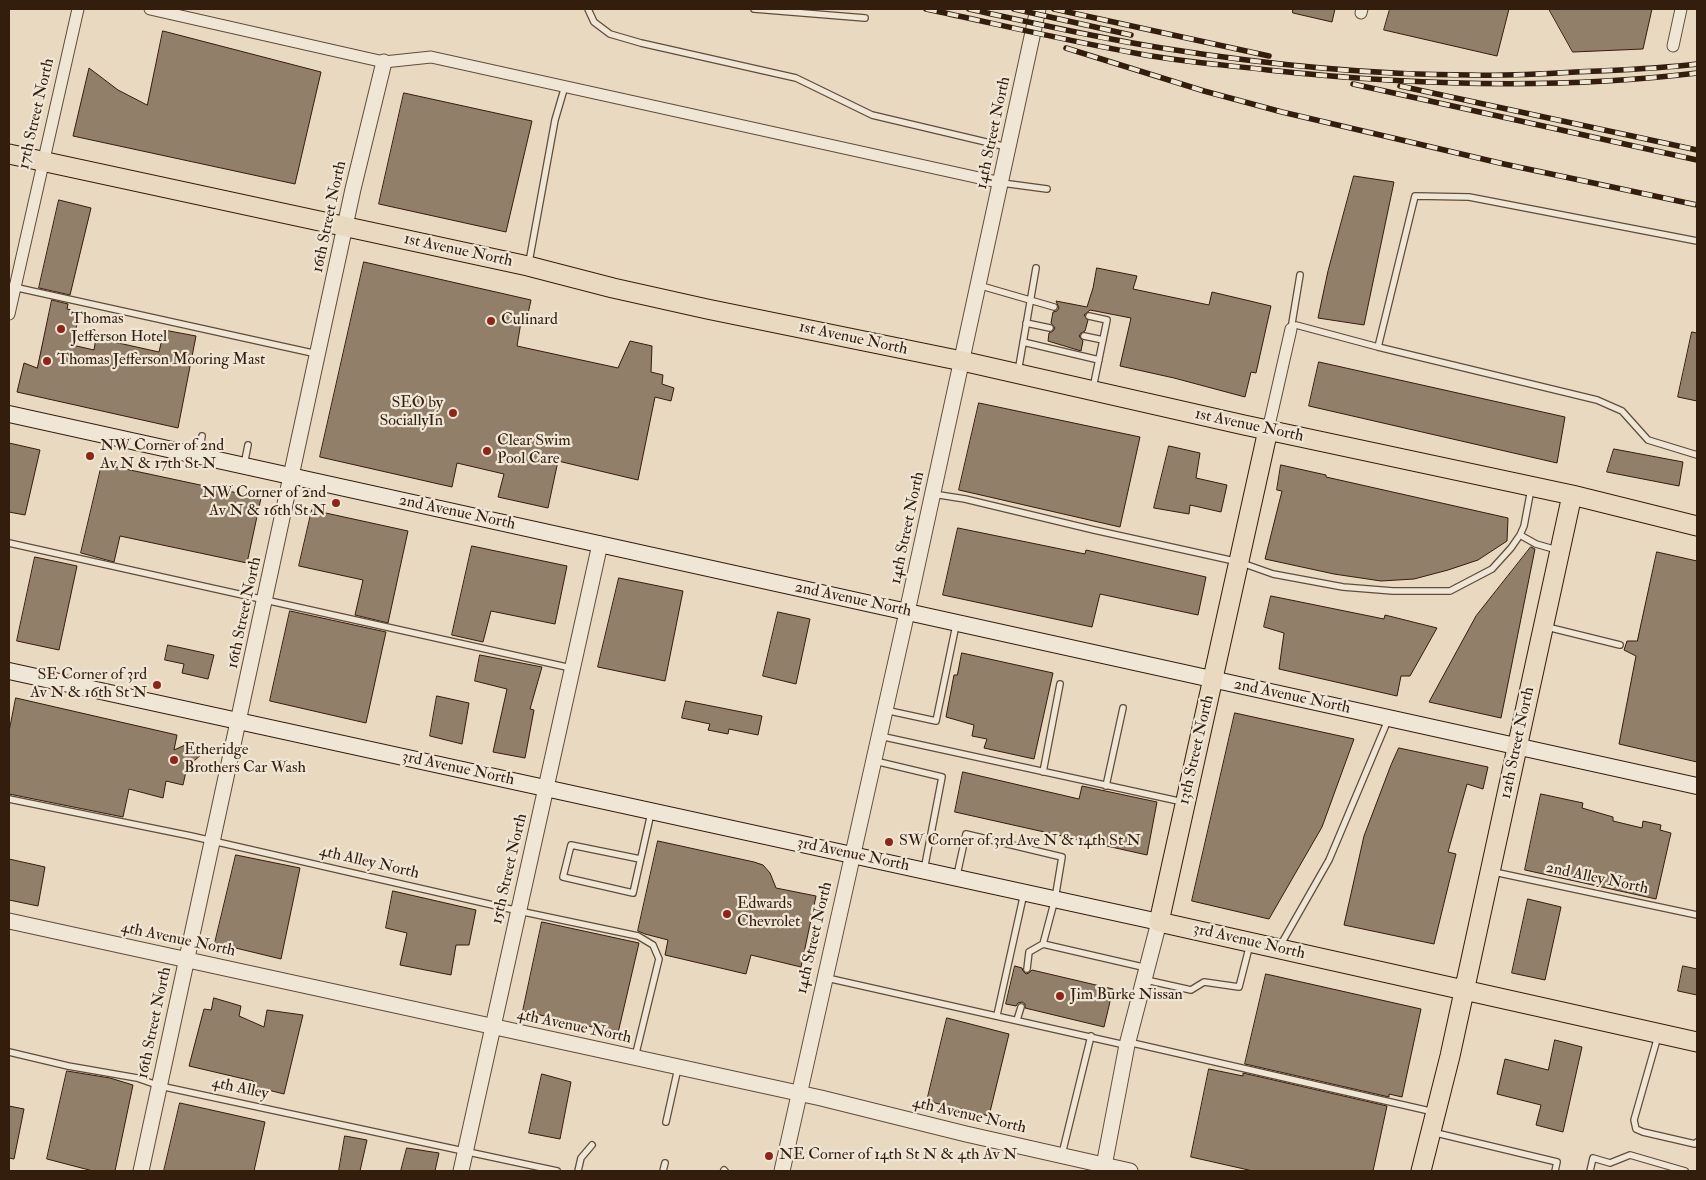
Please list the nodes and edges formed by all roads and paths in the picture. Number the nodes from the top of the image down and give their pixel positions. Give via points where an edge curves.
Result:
1 (78, 9) edge
2 (150, 9) edge
3 (588, 9) edge
4 (754, 9) edge
5 (1038, 9) edge
6 (1681, 9) edge
7 (865, 18) dead end
8 (1673, 46) dead end
9 (384, 62) junction
10 (565, 86) junction
11 (1009, 147) junction
12 (9, 154) edge
13 (42, 161) junction
14 (1002, 183) junction
15 (1047, 189) dead end
16 (346, 227) junction
17 (1697, 241) edge
18 (528, 266) junction
19 (1036, 268) dead end
20 (1300, 274) dead end
21 (978, 286) junction
22 (12, 287) edge
23 (1030, 300) junction
24 (1054, 306) dead end
25 (9, 314) edge
26 (1088, 316) dead end
27 (1026, 323) junction
28 (1050, 328) dead end
29 (1291, 329) junction
30 (1084, 336) dead end
31 (1103, 340) junction
32 (1023, 342) junction
33 (1378, 347) junction
34 (318, 354) junction
35 (1099, 360) junction
36 (962, 361) junction
37 (1018, 374) junction
38 (1092, 391) junction
39 (9, 414) edge
40 (1268, 430) junction
41 (202, 436) dead end
42 (248, 444) dead end
43 (1697, 455) edge
44 (198, 456) junction
45 (244, 466) junction
46 (292, 476) junction
47 (1532, 486) junction
48 (933, 494) junction
49 (1572, 495) junction
50 (1697, 526) edge
51 (1520, 535) junction
52 (9, 543) edge
53 (600, 544) junction
54 (1560, 551) junction
55 (1239, 562) junction
56 (265, 600) junction
57 (908, 612) junction
58 (956, 623) junction
59 (1544, 626) junction
60 (1620, 645) dead end
61 (573, 668) junction
62 (9, 671) edge
63 (1213, 680) junction
64 (1060, 684) dead end
65 (1123, 708) dead end
66 (885, 710) junction
67 (1389, 718) junction
68 (239, 722) junction
69 (879, 736) junction
70 (1518, 746) junction
71 (873, 761) junction
72 (1043, 772) junction
73 (1106, 786) junction
74 (1697, 786) edge
75 (546, 788) junction
76 (9, 799) edge
77 (1185, 803) junction
78 (651, 810) junction
79 (213, 841) junction
80 (852, 854) junction
81 (640, 859) junction
82 (924, 870) junction
83 (1490, 871) junction
84 (956, 878) junction
85 (1024, 892) junction
86 (1055, 900) junction
87 (519, 911) junction
88 (1697, 915) edge
89 (9, 921) edge
90 (1158, 922) junction
91 (1250, 943) junction
92 (1043, 944) junction
93 (1278, 949) junction
94 (187, 960) junction
95 (1027, 969) dead end
96 (1145, 974) junction
97 (824, 977) junction
98 (1464, 991) junction
99 (1020, 1007) dead end
100 (997, 1015) junction
101 (1017, 1020) junction
102 (493, 1027) junction
103 (1658, 1034) junction
104 (1091, 1036) junction
105 (1697, 1042) edge
106 (1128, 1043) junction
107 (9, 1052) edge
108 (634, 1058) junction
109 (678, 1067) junction
110 (160, 1086) junction
111 (798, 1094) junction
112 (1436, 1113) junction
113 (666, 1122) dead end
114 (1431, 1132) junction
115 (1697, 1142) edge
116 (592, 1145) dead end
117 (465, 1150) junction
118 (1062, 1156) junction
119 (665, 1163) dead end
120 (1103, 1168) edge
121 (141, 1171) edge
122 (461, 1171) edge
123 (557, 1171) edge
124 (578, 1171) edge
125 (663, 1171) edge
126 (782, 1171) edge
127 (1130, 1171) edge
128 (1421, 1171) edge
129 (1555, 1171) edge
130 (1590, 1171) edge
131 (1685, 1171) edge

1 - 13 street, 17th Street North
2 - 9 street
3 - 11 lane via 594,22 610,34 641,44 796,78 872,115
4 - 7 lane
5 - 11 street, 14th Street North
6 - 8 street
9 - 10 street via 431,57
9 - 16 street, 16th Street North via 366,129
10 - 14 street
10 - 18 lane via 555,120
11 - 14 street, 14th Street North
12 - 13 main road, 1st Avenue North
13 - 16 main road, 1st Avenue North
13 - 22 street, 17th Street North
14 - 15 lane
14 - 21 street, 14th Street North
16 - 18 main road, 1st Avenue North
16 - 34 street, 16th Street North
17 - 33 lane via 1469,197 1416,196
18 - 36 main road, 1st Avenue North via 707,309
19 - 23 lane
20 - 29 lane
21 - 23 lane
21 - 36 street, 14th Street North
22 - 25 street, 17th Street North
22 - 34 lane
23 - 24 lane
23 - 27 lane
26 - 31 lane via 1107,320
27 - 28 lane
27 - 32 lane
29 - 33 lane via 1296,325
29 - 40 street, 13th Street North
30 - 31 lane
31 - 35 lane
32 - 35 lane
32 - 37 lane
33 - 43 lane via 1597,400 1622,411 1648,440
34 - 46 street, 16th Street North
35 - 38 lane
36 - 37 main road, 1st Avenue North
36 - 48 street, 14th Street North
37 - 38 main road, 1st Avenue North
38 - 40 main road, 1st Avenue North
39 - 44 main road, 2nd Avenue North
40 - 47 main road, 1st Avenue North
40 - 55 main road, 13th Street North
41 - 44 lane
42 - 45 lane
44 - 45 main road, 2nd Avenue North
45 - 46 main road, 2nd Avenue North
46 - 53 main road, 2nd Avenue North
46 - 56 street, 16th Street North
47 - 49 main road, 1st Avenue North
47 - 51 lane
48 - 55 lane
48 - 57 street, 14th Street North
49 - 50 main road, 1st Avenue North
49 - 54 main road, 12th Street North
51 - 54 lane
51 - 55 lane via 1492,569 1450,591 1343,587 1273,574
52 - 56 lane
53 - 57 main road, 2nd Avenue North
53 - 61 street, 15th Street North
54 - 59 main road, 12th Street North
55 - 63 main road, 13th Street North
56 - 61 lane
56 - 68 street, 16th Street North
57 - 58 main road, 2nd Avenue North
57 - 66 street, 14th Street North
58 - 63 main road, 2nd Avenue North
58 - 66 lane via 936,721
59 - 60 lane
59 - 70 main road, 12th Street North
61 - 75 street, 15th Street North
62 - 68 main road, 3rd Avenue North
63 - 67 main road, 2nd Avenue North
63 - 77 main road, 13th Street North
64 - 72 lane
65 - 73 lane
66 - 69 street, 14th Street North
67 - 70 main road, 2nd Avenue North
67 - 93 lane via 1329,860
68 - 75 main road, 3rd Avenue North
68 - 79 street, 16th Street North
69 - 71 street, 14th Street North
69 - 72 lane
70 - 74 main road, 2nd Avenue North
70 - 83 main road, 12th Street North
71 - 80 street, 14th Street North
71 - 82 lane via 942,777
72 - 73 lane
73 - 77 lane
75 - 78 main road, 3rd Avenue North
75 - 87 street, 15th Street North
76 - 79 lane, 4th Alley North
77 - 90 main road, 13th Street North
78 - 80 main road, 3rd Avenue North
78 - 81 lane
79 - 87 lane, 4th Alley North
79 - 94 street, 16th Street North
80 - 82 main road, 3rd Avenue North
80 - 97 street, 14th Street North
81 - 81 lane via 633,893 563,877 571,845
82 - 84 main road, 3rd Avenue North
83 - 88 lane, 2nd Alley North
83 - 98 main road, 12th Street North
84 - 85 main road, 3rd Avenue North
84 - 86 lane via 966,834 1062,857
85 - 86 main road, 3rd Avenue North
85 - 100 lane
86 - 90 main road, 3rd Avenue North
86 - 92 lane
87 - 102 street, 15th Street North
87 - 108 lane, 4th Alley North via 638,936 652,945 659,959
89 - 94 street, 4th Avenue North
90 - 91 main road, 3rd Avenue North
90 - 96 street, 13th Street North
91 - 93 main road, 3rd Avenue North
91 - 96 lane via 1239,987 1204,982 1191,990
92 - 95 lane via 1029,952
92 - 96 lane
93 - 98 main road, 3rd Avenue North
94 - 102 street, 4th Avenue North
94 - 110 street, 16th Street North
96 - 106 street, 13th Street North
97 - 100 lane
97 - 111 street, 14th Street North
98 - 103 main road, 3rd Avenue North
98 - 112 main road, 12th Street North
99 - 101 lane
100 - 101 lane
101 - 104 lane
102 - 108 street, 4th Avenue North
102 - 117 street, 15th Street North
103 - 105 main road, 3rd Avenue North
103 - 115 lane via 1634,1120 1636,1129
104 - 106 lane
104 - 118 lane
106 - 112 lane
106 - 120 street, 13th Street North
107 - 110 lane, 4th Alley via 136,1078
108 - 109 street, 4th Avenue North
109 - 111 street, 4th Avenue North
109 - 113 lane
110 - 117 lane, 4th Alley
110 - 121 street, 16th Street North
111 - 118 street, 4th Avenue North
111 - 126 street, 14th Street North
112 - 114 main road, 12th Street North
114 - 128 main road, 12th Street North
114 - 129 lane via 1557,1162
116 - 124 lane via 582,1158
117 - 122 street, 15th Street North
117 - 123 lane
118 - 120 street, 4th Avenue North
119 - 125 lane
120 - 127 street, 4th Avenue North
130 - 131 lane via 1593,1158 1610,1163 1630,1155

